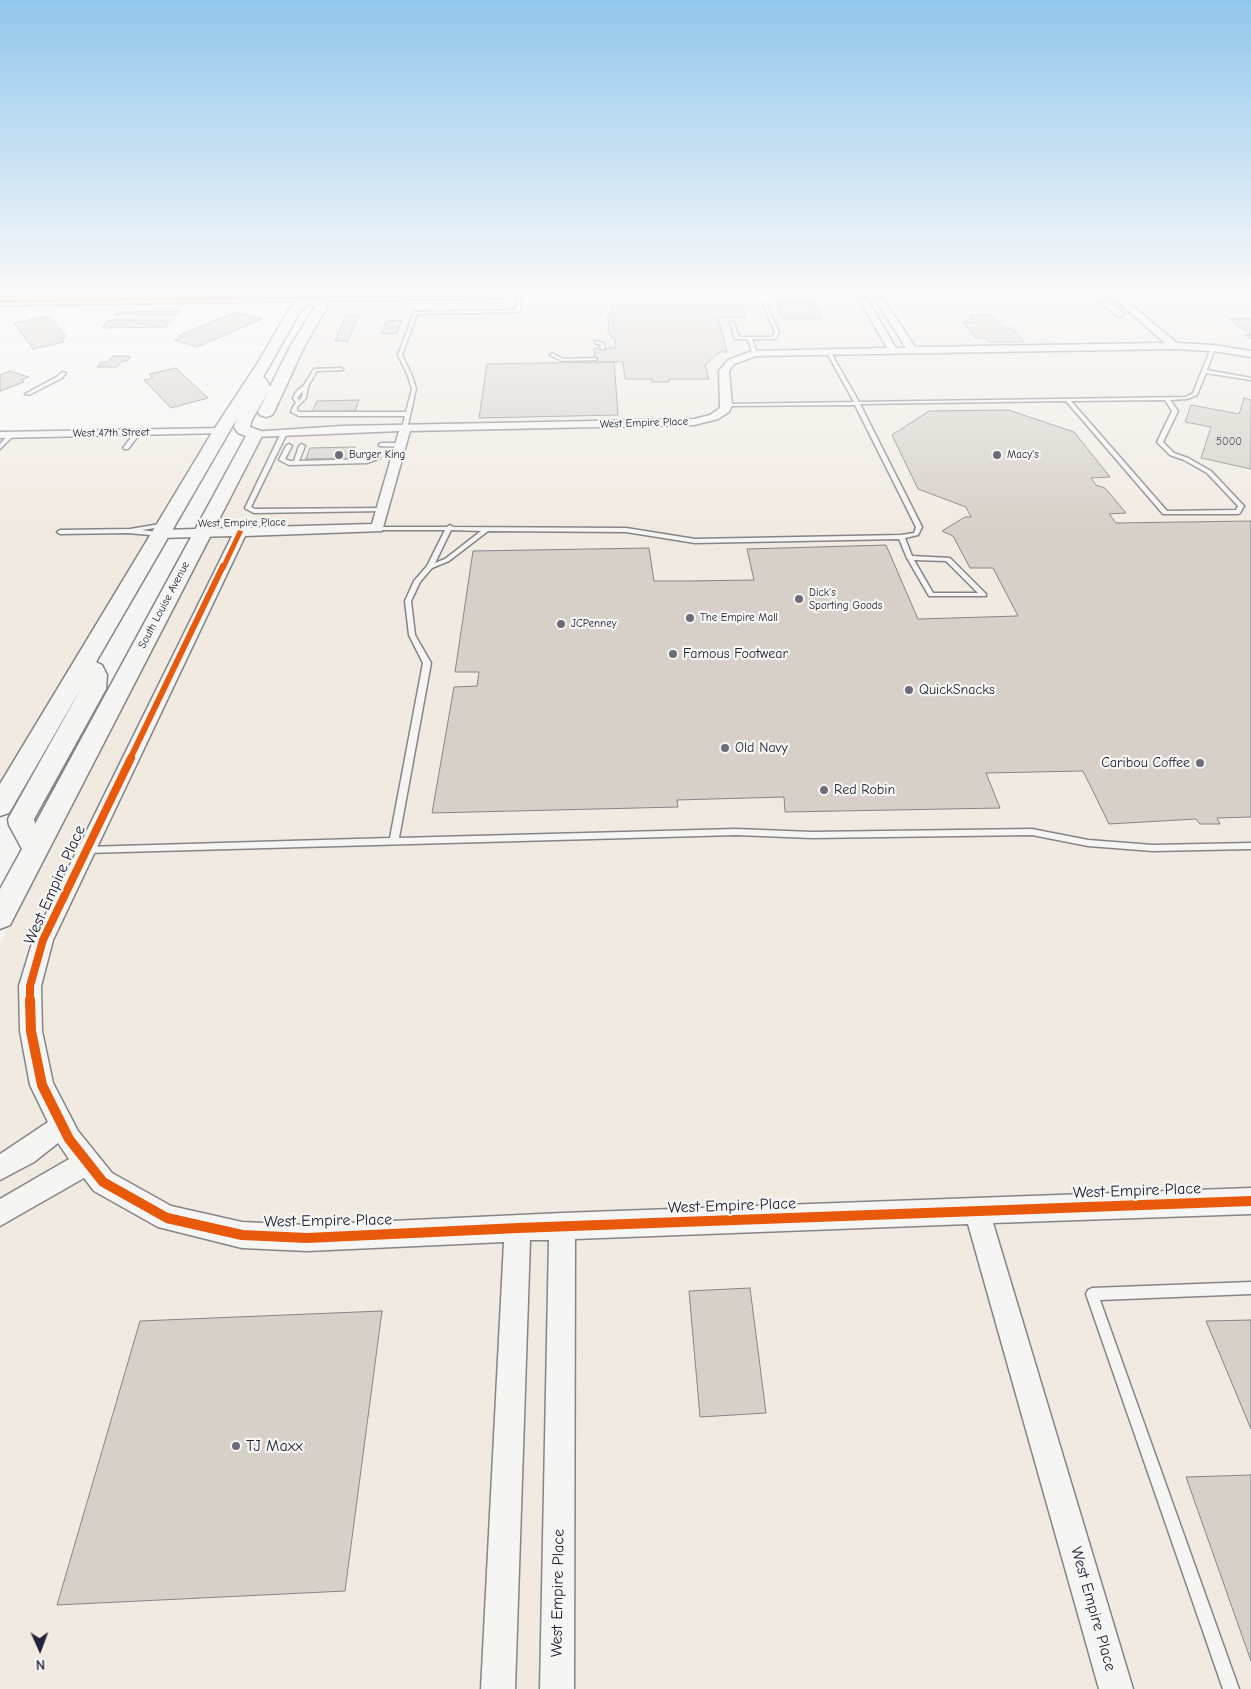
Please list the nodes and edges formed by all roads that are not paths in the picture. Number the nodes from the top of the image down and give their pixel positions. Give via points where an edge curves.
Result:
1 (64, 373) dead end
2 (258, 373) edge
3 (284, 373) edge
4 (314, 373) edge
5 (408, 373) edge
6 (724, 373) edge
7 (840, 373) edge
8 (1203, 373) edge
9 (1215, 373) edge
10 (254, 379) junction
11 (1251, 379) edge
12 (27, 394) dead end
13 (1167, 399) junction
14 (1067, 400) junction
15 (857, 403) junction
16 (727, 405) junction
17 (408, 414) junction
18 (406, 428) junction
19 (342, 429) junction
20 (221, 431) junction
21 (256, 431) junction
22 (138, 432) junction
23 (284, 433) junction
24 (6, 435) edge
25 (401, 444) junction
26 (381, 445) dead end
27 (289, 446) dead end
28 (302, 446) dead end
29 (0, 447) edge
30 (126, 448) dead end
31 (376, 458) dead end
32 (296, 463) junction
33 (382, 510) junction
34 (450, 527) junction
35 (205, 528) junction
36 (377, 528) junction
37 (488, 528) junction
38 (164, 529) junction
39 (128, 531) junction
40 (60, 532) dead end
41 (240, 532) junction
42 (901, 537) junction
43 (910, 558) junction
44 (430, 567) junction
45 (83, 664) junction
46 (0, 806) edge
47 (394, 841) junction
48 (1251, 846) edge
49 (36, 849) junction
50 (86, 850) junction
51 (0, 916) edge
52 (62, 1126) junction
53 (87, 1162) junction
54 (0, 1168) edge
55 (1251, 1201) edge
56 (977, 1212) junction
57 (0, 1213) edge
58 (562, 1226) junction
59 (518, 1228) junction
60 (1251, 1288) edge
61 (498, 1689) edge
62 (557, 1689) edge
63 (1116, 1689) edge
64 (1231, 1689) edge

1 - 12 lane
2 - 10 main road
3 - 21 main road, South Louise Avenue
4 - 17 lane via 294,412
5 - 17 lane via 414,389
6 - 16 street
7 - 15 lane
8 - 13 lane via 1195,394 1187,398
9 - 11 lane
10 - 20 main road
10 - 21 main road via 262,382 263,387 242,427
13 - 14 lane
13 - 14 lane via 1175,411 1160,442 1172,454 1209,472 1241,506 1238,512 1165,513
14 - 15 lane
15 - 16 lane
15 - 42 lane via 919,527 916,534
16 - 18 street, West Empire Place via 721,414 714,417 683,423
17 - 18 lane
18 - 19 street, West Empire Place
18 - 25 street
19 - 21 street, West Empire Place
19 - 23 street, West Empire Place
20 - 22 street, West 47th Street
20 - 38 main road
21 - 23 street, West Empire Place
21 - 35 main road, South Louise Avenue
22 - 24 street, West 47th Street
22 - 30 lane
23 - 33 lane via 248,508 254,511
24 - 29 lane
25 - 26 lane
25 - 33 street
27 - 32 lane via 282,460
28 - 32 lane
31 - 32 lane via 367,462
33 - 36 street
34 - 36 lane
34 - 37 lane
34 - 44 lane
35 - 36 street, West Empire Place via 314,523
35 - 38 street, West Empire Place
35 - 41 street, West Empire Place
35 - 49 main road, South Louise Avenue
36 - 41 street, West Empire Place
37 - 42 lane via 626,530 695,541
37 - 44 lane via 447,560
38 - 39 lane
38 - 39 lane via 145,526
38 - 45 main road
39 - 40 lane
41 - 50 street, West Empire Place
42 - 43 lane
43 - 43 lane via 930,595 984,595 948,559
44 - 47 lane via 417,581 408,602 412,635 427,663
45 - 46 main road
45 - 49 main road via 94,670 94,689 21,819
47 - 48 lane via 736,832 812,835 1032,832 1088,843 1152,848
47 - 50 lane
49 - 51 main road, South Louise Avenue
50 - 52 street, West Empire Place via 42,940 30,986 31,1031 42,1085
52 - 53 street, West Empire Place
52 - 54 street
53 - 57 street
53 - 59 street, West Empire Place via 103,1182 167,1218 242,1235 307,1238
55 - 56 street, West Empire Place
56 - 58 street, West Empire Place
56 - 63 street, West Empire Place
58 - 59 street, West Empire Place
58 - 62 street, West Empire Place
59 - 61 street
60 - 64 lane via 1092,1294

